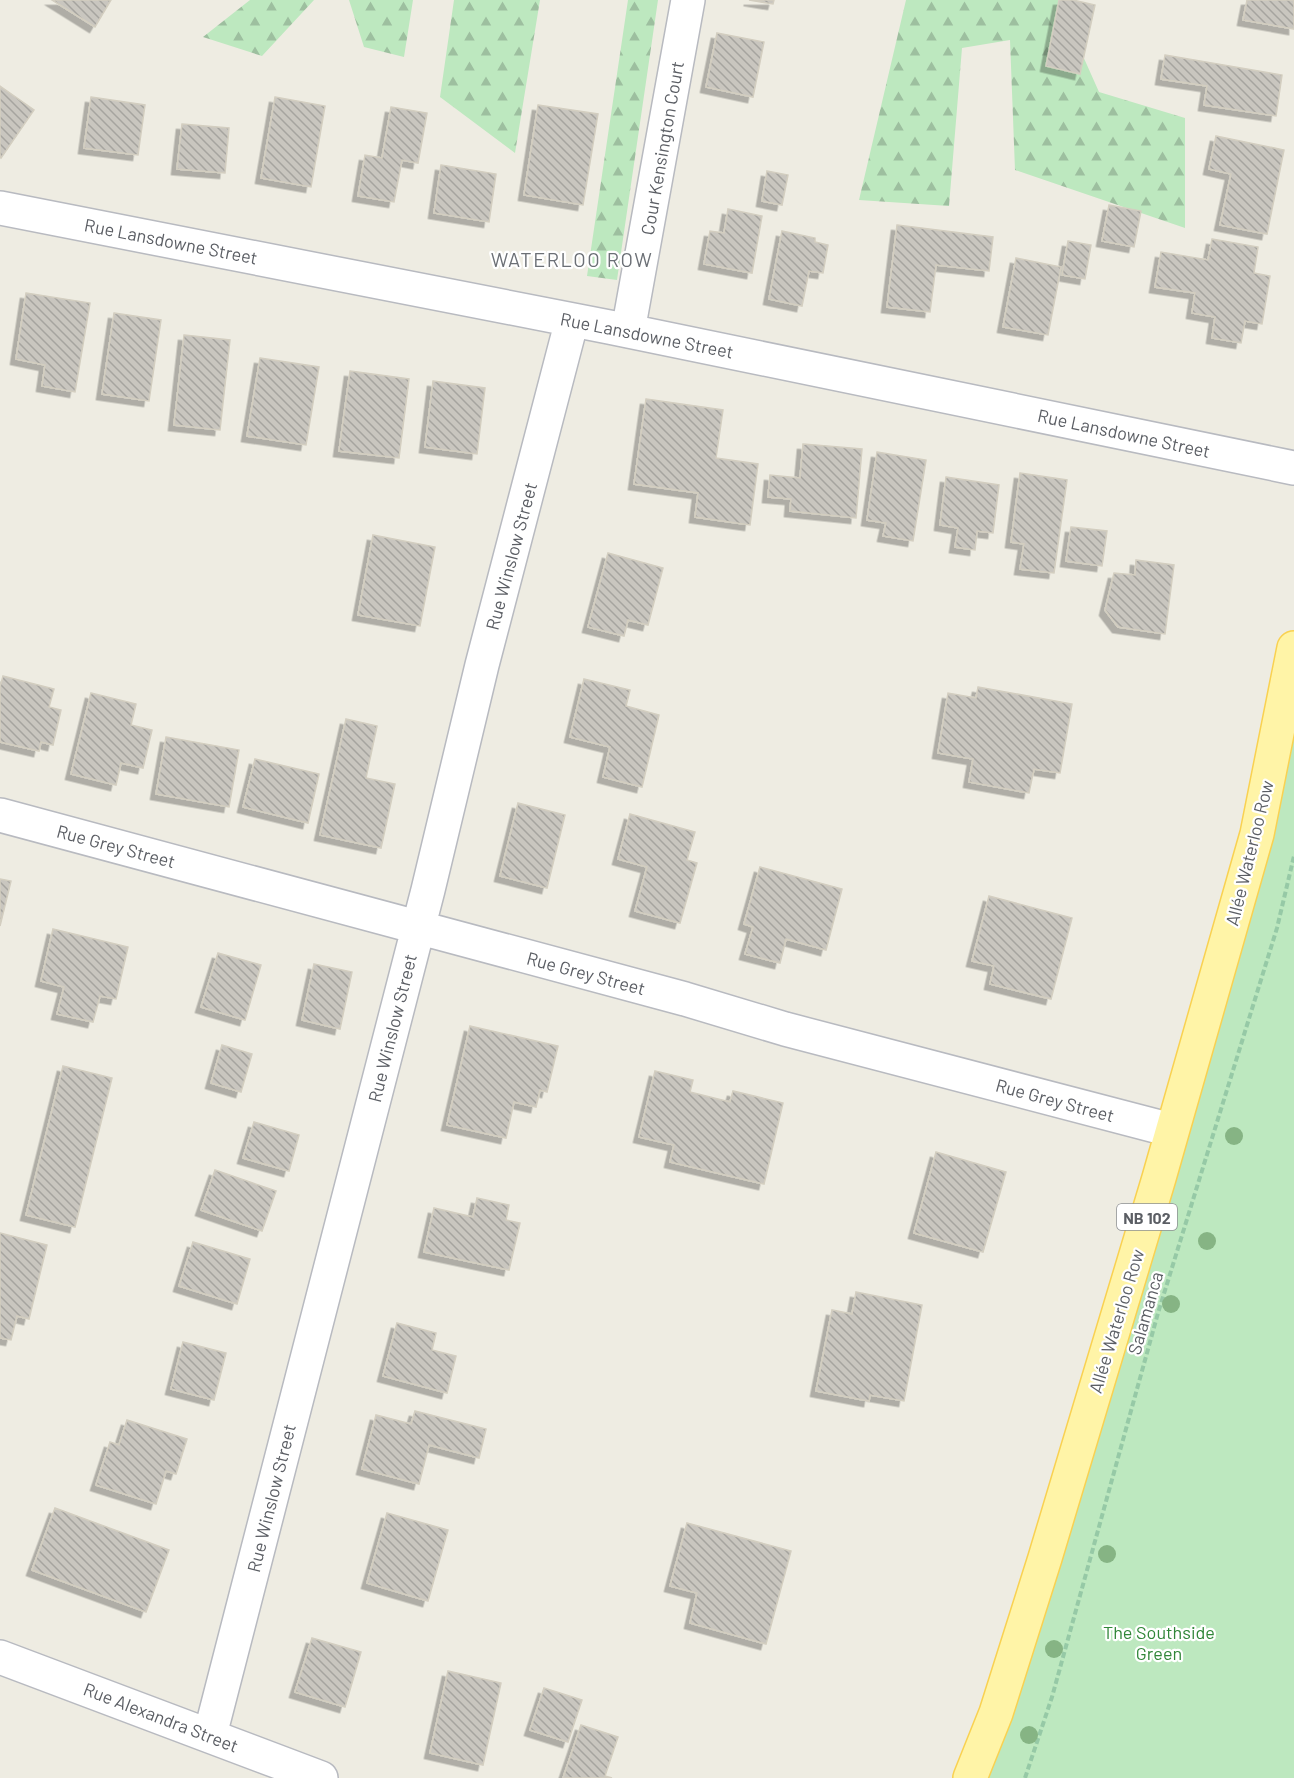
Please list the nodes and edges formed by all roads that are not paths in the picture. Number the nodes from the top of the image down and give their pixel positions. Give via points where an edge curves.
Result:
1 (688, 0) edge
2 (0, 208) edge
3 (572, 320) junction
4 (628, 331) junction
5 (1294, 468) edge
6 (1294, 648) edge
7 (0, 815) edge
8 (418, 928) junction
9 (1171, 1130) junction
10 (0, 1657) edge
11 (210, 1735) junction
12 (321, 1778) edge
13 (970, 1778) edge

1 - 4 street, Cour Kensington Court
2 - 3 street, Rue Lansdowne Street
3 - 4 street, Rue Lansdowne Street
3 - 8 street, Rue Winslow Street
4 - 5 street, Rue Lansdowne Street
6 - 9 main road, Allée Waterloo Row / NB 102 via 1257,834
7 - 8 street, Rue Grey Street
8 - 9 street, Rue Grey Street
8 - 11 street, Rue Winslow Street
9 - 13 main road, Allée Waterloo Row / NB 102 via 1045,1558 996,1713
10 - 11 street, Rue Alexandra Street
11 - 12 street, Rue Alexandra Street

